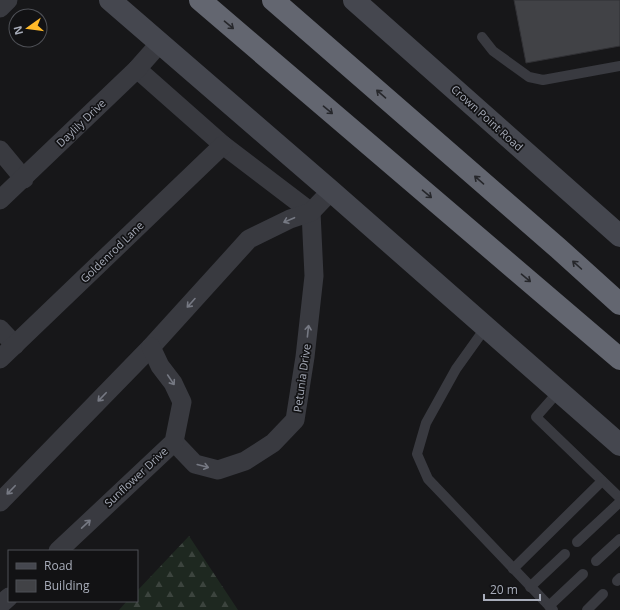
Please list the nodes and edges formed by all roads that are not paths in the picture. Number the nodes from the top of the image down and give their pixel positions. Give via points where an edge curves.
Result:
1 (8, 0) edge
2 (110, 0) edge
3 (200, 0) edge
4 (273, 0) edge
5 (354, 0) edge
6 (0, 8) edge
7 (482, 37) dead end
8 (160, 43) junction
9 (620, 66) edge
10 (137, 68) junction
11 (223, 145) junction
12 (0, 150) edge
13 (24, 179) junction
14 (331, 191) junction
15 (0, 200) edge
16 (311, 212) junction
17 (620, 236) edge
18 (615, 298) edge
19 (486, 327) junction
20 (0, 328) edge
21 (15, 345) junction
22 (151, 347) junction
23 (0, 359) edge
24 (620, 359) edge
25 (559, 391) junction
26 (174, 442) junction
27 (620, 445) edge
28 (602, 481) junction
29 (620, 498) edge
30 (0, 502) edge
31 (620, 502) edge
32 (620, 539) edge
33 (577, 542) dead end
34 (59, 550) edge
35 (564, 554) dead end
36 (596, 561) dead end
37 (513, 569) junction
38 (583, 574) dead end
39 (530, 587) junction
40 (604, 594) dead end
41 (8, 598) edge
42 (0, 605) edge
43 (551, 608) edge
44 (587, 610) edge

1 - 6 street
2 - 8 main road
3 -> 24 highway
18 -> 4 highway
5 - 17 main road, Crown Point Road
7 - 9 lane via 492,51 523,73 543,80
8 - 10 street, Daylily Drive
8 - 14 main road
10 - 11 street
10 - 13 street, Daylily Drive
11 - 16 street
11 - 21 street, Goldenrod Lane
12 - 13 street
13 - 15 street, Daylily Drive
14 - 16 street
14 - 19 main road
16 -> 22 street via 249,239
26 -> 16 street, Petunia Drive via 195,464 218,470 245,461 273,443 295,420 314,276
19 - 25 main road
19 - 37 lane via 456,369 426,423 417,454 428,479
20 - 21 street
21 - 23 street, Goldenrod Lane
22 -> 26 street, Sunflower Drive via 182,402
22 -> 30 street
25 - 27 main road
25 - 28 lane via 536,417
34 -> 26 street, Sunflower Drive
28 - 29 lane
28 - 37 lane
31 - 33 lane
32 - 36 lane
35 - 39 lane
37 - 39 lane
38 - 43 lane
39 - 43 lane
40 - 44 lane
41 - 42 street

